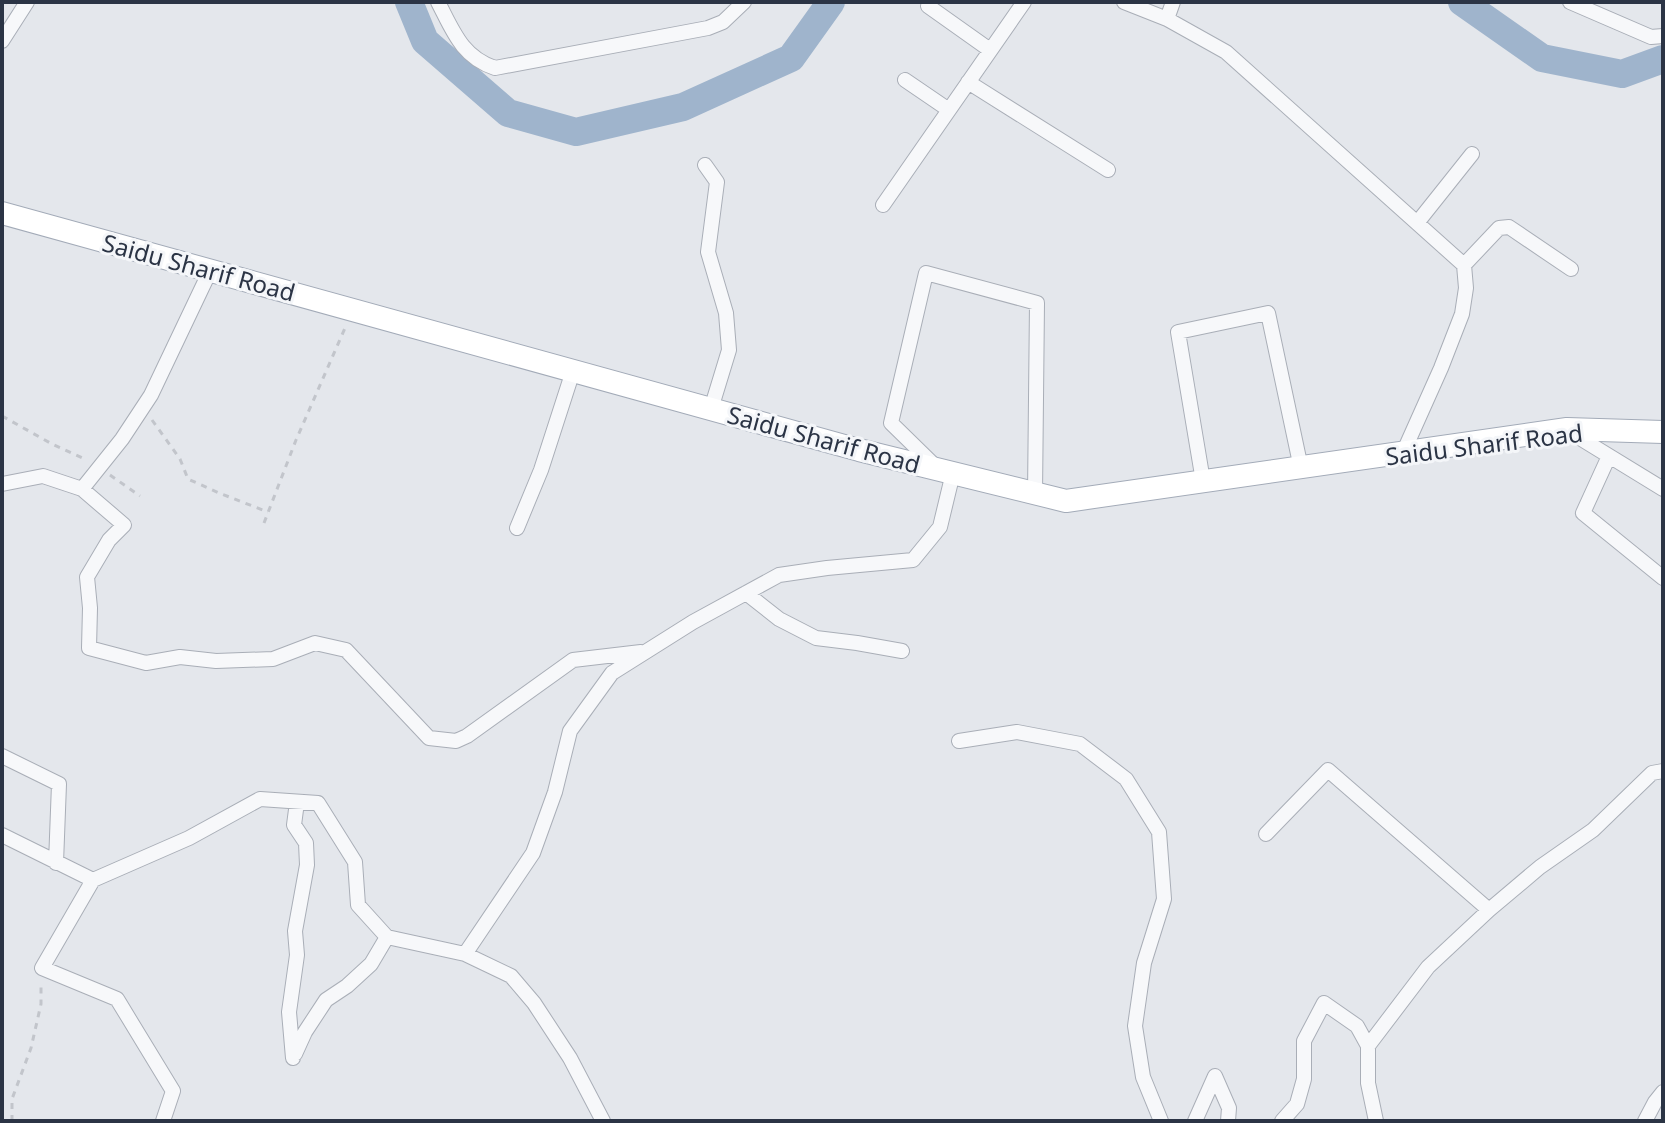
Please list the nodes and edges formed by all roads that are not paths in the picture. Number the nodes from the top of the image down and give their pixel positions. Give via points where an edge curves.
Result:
1 (27, 2) edge
2 (438, 2) edge
3 (744, 2) edge
4 (1024, 2) edge
5 (1124, 2) edge
6 (1173, 2) edge
7 (1570, 2) edge
8 (928, 6) dead end
9 (1167, 19) junction
10 (1663, 36) edge
11 (2, 41) edge
12 (990, 50) junction
13 (905, 80) dead end
14 (968, 82) junction
15 (949, 110) junction
16 (1472, 154) dead end
17 (705, 165) dead end
18 (1108, 170) dead end
19 (883, 205) dead end
20 (2, 213) edge
21 (1417, 223) junction
22 (1464, 265) junction
23 (1571, 269) dead end
24 (210, 271) junction
25 (573, 371) junction
26 (711, 409) junction
27 (1567, 429) junction
28 (1663, 432) edge
29 (1403, 453) junction
30 (1609, 456) junction
31 (1301, 468) junction
32 (946, 472) junction
33 (1203, 481) junction
34 (2, 484) edge
35 (82, 489) junction
36 (1663, 489) edge
37 (1035, 494) junction
38 (517, 528) dead end
39 (1663, 578) edge
40 (746, 593) junction
41 (902, 651) dead end
42 (645, 652) junction
43 (959, 741) dead end
44 (2, 756) edge
45 (1663, 771) edge
46 (297, 802) junction
47 (1266, 834) dead end
48 (2, 835) edge
49 (56, 863) junction
50 (93, 880) junction
51 (1489, 910) junction
52 (387, 937) junction
53 (465, 954) junction
54 (1368, 1046) junction
55 (1663, 1092) edge
56 (163, 1121) edge
57 (603, 1121) edge
58 (1161, 1121) edge
59 (1195, 1121) edge
60 (1228, 1121) edge
61 (1282, 1121) edge
62 (1376, 1121) edge
63 (1645, 1121) edge

1 - 11 street
2 - 3 street via 462,47 495,68 708,28
4 - 12 street
5 - 9 street
6 - 9 street
7 - 10 street via 1651,37
8 - 12 street
9 - 21 street via 1226,52
12 - 14 street
13 - 15 street
14 - 15 street
14 - 18 street
15 - 19 street
16 - 21 street
17 - 26 street via 717,182 708,252 726,313 729,350
20 - 24 main road, Saidu Sharif Road
21 - 22 street
22 - 23 street via 1499,228 1509,227
22 - 29 street via 1462,314
24 - 25 main road, Saidu Sharif Road
24 - 35 street via 151,395
25 - 26 main road, Saidu Sharif Road
25 - 38 street
26 - 32 main road, Saidu Sharif Road
27 - 28 main road, Saidu Sharif Road
27 - 29 main road, Saidu Sharif Road
27 - 30 street
29 - 31 main road, Saidu Sharif Road
30 - 36 street
30 - 39 street via 1583,513
31 - 33 main road, Saidu Sharif Road
31 - 33 street via 1268,313 1178,332
32 - 37 main road, Saidu Sharif Road
32 - 37 street via 891,423 926,273 1037,303
32 - 40 street via 940,527 913,560 779,575
33 - 37 main road, Saidu Sharif Road via 1066,501
34 - 35 street via 43,476
35 - 42 street via 124,525 87,577 89,648 146,663 180,657 273,659 315,643 346,650 429,738 456,741 573,660
40 - 41 street via 779,619 816,638
40 - 42 street
42 - 53 street via 612,673 570,731 533,853
43 - 58 street via 1017,732 1080,744 1126,779 1159,832 1164,899 1144,963 1135,1026 1143,1077
44 - 49 street via 59,784
45 - 51 street via 1652,773 1593,830
46 - 50 street via 260,799 189,838
46 - 52 street via 318,803 355,862 358,905
46 - 52 street via 294,825 306,843 307,865 289,1012 293,1058 326,1000 371,964
47 - 51 street via 1328,770
48 - 49 street
49 - 50 street
50 - 56 street via 42,968 117,999 173,1091
51 - 54 street via 1428,967
52 - 53 street
53 - 57 street via 511,976 534,1003
54 - 61 street via 1357,1026 1324,1003 1304,1041 1304,1079 1297,1104
54 - 62 street
55 - 63 street
59 - 60 street via 1215,1076 1229,1108

